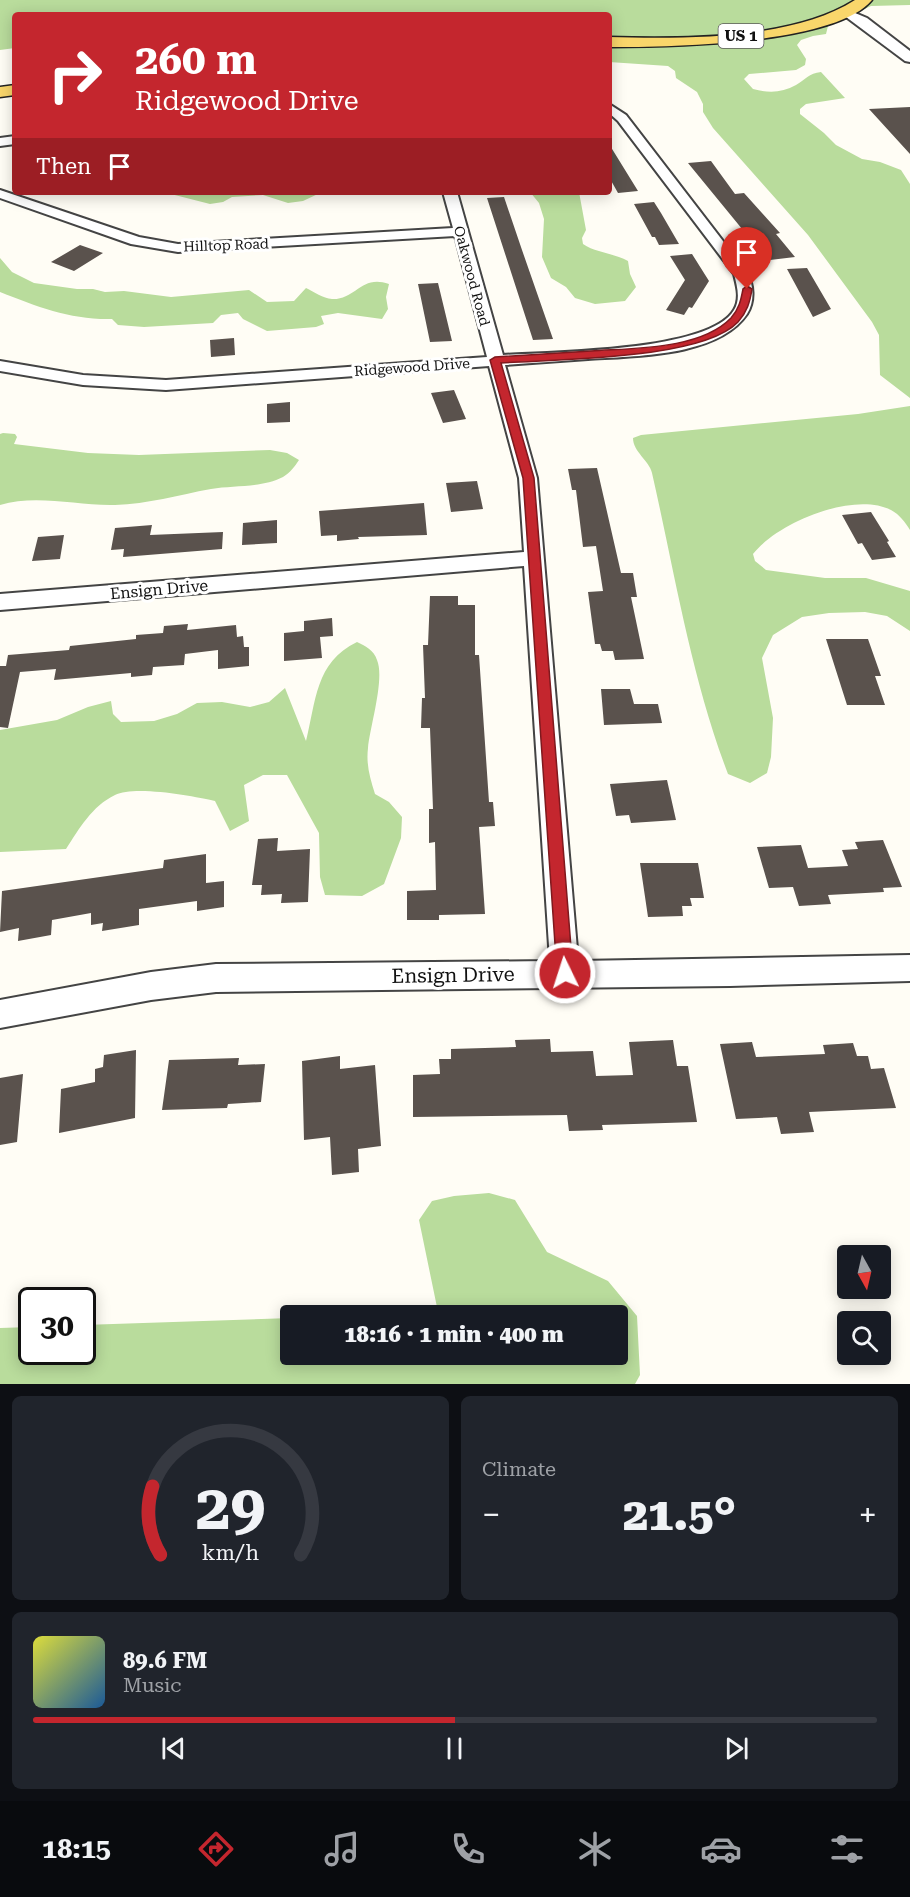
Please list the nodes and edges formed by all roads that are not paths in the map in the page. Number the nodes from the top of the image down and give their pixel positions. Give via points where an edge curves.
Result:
1 (865, 0) edge
2 (848, 14) junction
3 (612, 42) edge
4 (910, 58) edge
5 (612, 110) edge
6 (0, 194) edge
7 (451, 195) edge
8 (460, 232) junction
9 (495, 360) junction
10 (0, 366) edge
11 (534, 558) junction
12 (0, 602) edge
13 (910, 968) edge
14 (565, 973) junction
15 (0, 1014) edge

1 - 2 main road, US 1
2 - 3 main road, US 1 via 725,38
2 - 4 street
5 - 9 street, Ridgewood Drive via 741,274 747,289 744,306 734,321 692,342 658,349
6 - 8 street, Hilltop Road via 136,241 178,248
7 - 8 street, Oakwood Road
8 - 9 street, Oakwood Road
9 - 10 street, Ridgewood Drive via 166,385 66,379
9 - 11 street, Oakwood Road via 528,478
11 - 12 street, Ensign Drive
11 - 14 street, Oakwood Road
13 - 14 street, Ensign Drive
14 - 15 street, Ensign Drive via 216,978

